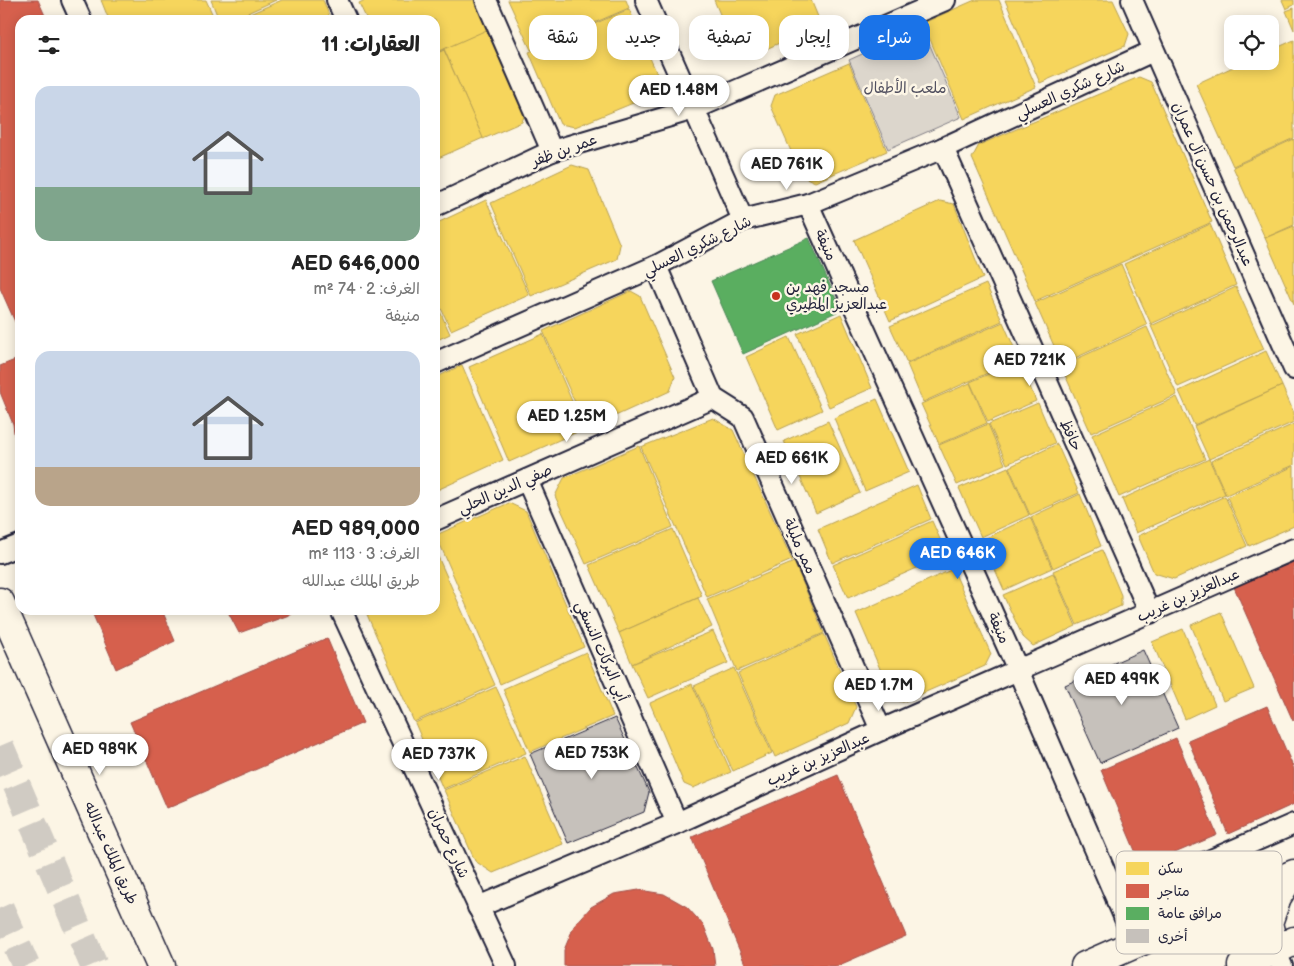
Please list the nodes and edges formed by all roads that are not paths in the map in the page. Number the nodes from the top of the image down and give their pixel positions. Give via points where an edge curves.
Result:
1 (72, 0) edge
2 (337, 0) edge
3 (486, 0) edge
4 (646, 0) edge
5 (945, 0) edge
6 (1132, 0) edge
7 (79, 15) edge
8 (344, 15) edge
9 (1154, 51) junction
10 (694, 109) junction
11 (943, 148) junction
12 (552, 152) junction
13 (440, 204) edge
14 (808, 204) junction
15 (743, 220) junction
16 (656, 266) junction
17 (440, 361) edge
18 (1294, 369) edge
19 (713, 398) junction
20 (527, 480) junction
21 (440, 518) edge
22 (15, 547) edge
23 (1294, 549) edge
24 (0, 553) edge
25 (0, 602) edge
26 (1150, 613) junction
27 (343, 615) edge
28 (1018, 670) junction
29 (881, 730) junction
30 (677, 822) junction
31 (1294, 824) edge
32 (1232, 851) edge
33 (1292, 875) edge
34 (1282, 890) edge
35 (1116, 899) edge
36 (478, 907) junction
37 (1116, 953) edge
38 (1277, 954) edge
39 (161, 966) edge
40 (506, 966) edge
41 (1085, 966) edge
42 (1242, 966) edge

1 - 7 street
2 - 8 street
3 - 12 street
4 - 10 street
5 - 10 street, عمر بن ظفر
6 - 9 street, عبدالرحمن بن حسن آل عمران
9 - 11 street, شارع شكري العسلي
9 - 18 street, عبدالرحمن بن حسن آل عمران
10 - 12 street, عمر بن ظفر
10 - 15 street
11 - 14 street, شارع شكري العسلي
11 - 26 street, حافظ
12 - 13 street, عمر بن ظفر
14 - 15 street, شارع شكري العسلي
14 - 28 street, منيفة
15 - 16 street, شارع شكري العسلي
16 - 17 street, شارع شكري العسلي
16 - 19 street
19 - 20 street, صفي الدين الحلي
19 - 29 street, ممر مليلة via 743,417
20 - 21 street, صفي الدين الحلي
20 - 30 street, أبي البركات النسفي
22 - 24 street
23 - 26 street, عبدالعزيز بن غريب
25 - 39 main road, طريق الملك عبدالله
26 - 28 street, عبدالعزيز بن غريب
27 - 36 street, شارع حمران
28 - 29 street, عبدالعزيز بن غريب
28 - 35 street, منيفة
29 - 30 street, عبدالعزيز بن غريب
30 - 36 street, عبدالعزيز بن غريب
31 - 32 street
33 - 34 main road
36 - 40 street, شارع حمران
37 - 41 main road
38 - 42 main road

